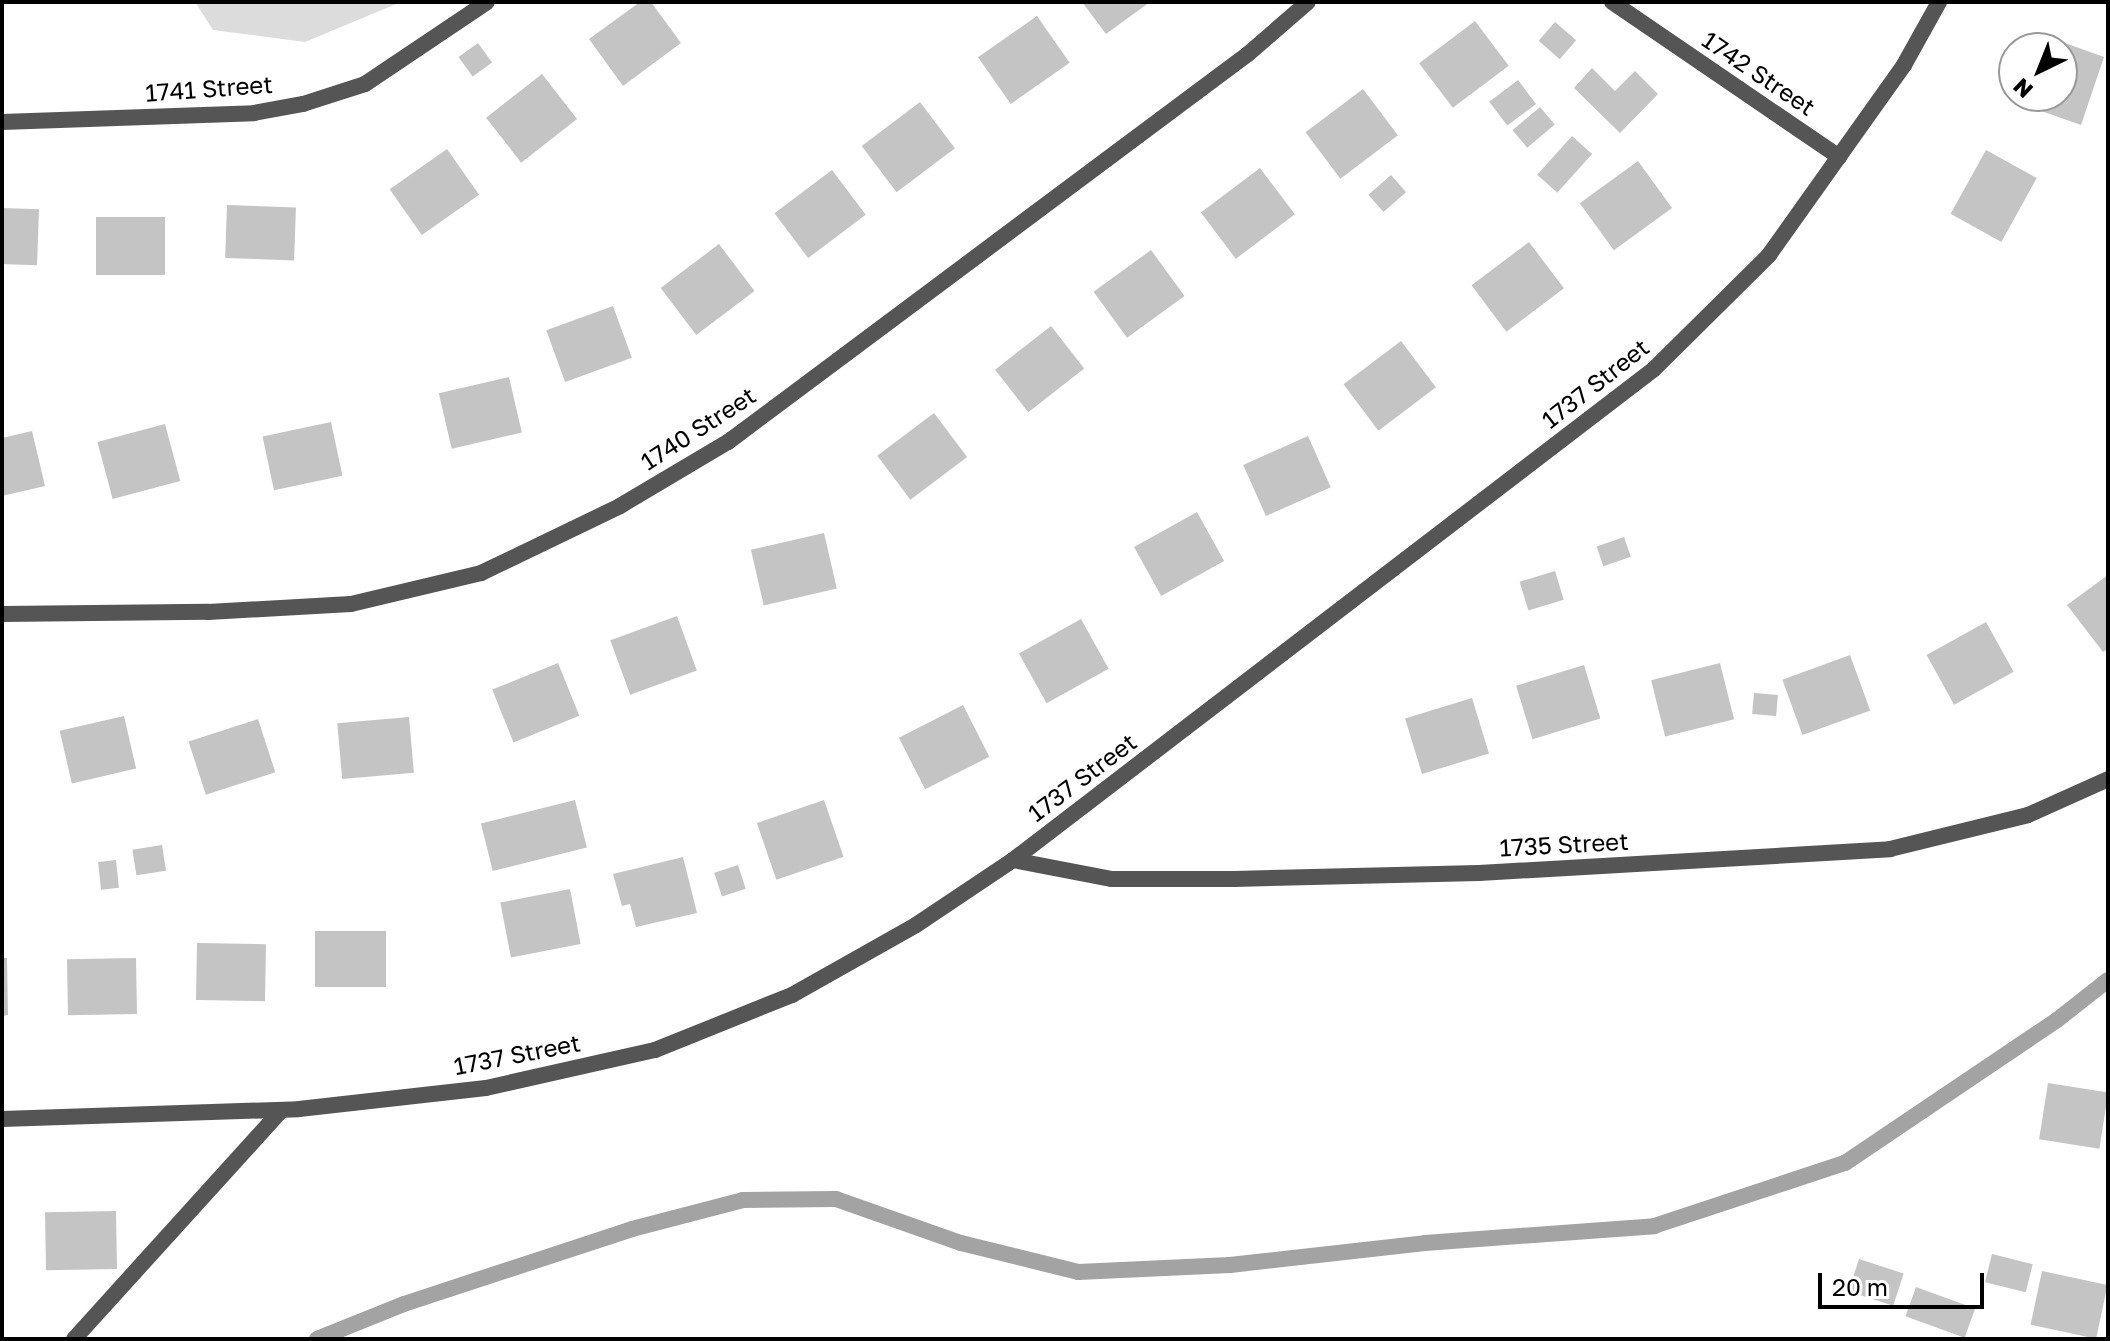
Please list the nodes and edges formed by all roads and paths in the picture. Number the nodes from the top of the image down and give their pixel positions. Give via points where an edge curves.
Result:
1 (487, 2) edge
2 (1308, 2) edge
3 (1612, 2) edge
4 (1939, 2) edge
5 (2, 122) edge
6 (1839, 157) junction
7 (2, 614) edge
8 (2108, 779) edge
9 (1013, 860) junction
10 (282, 1110) junction
11 (2, 1119) edge
12 (74, 1339) edge

1 - 5 street, 1741 Street via 365,84 303,104 254,113
2 - 7 street, 1740 Street via 1248,54 728,442 620,506 481,573 351,604
3 - 6 street, 1742 Street
4 - 6 street, 1737 Street
6 - 9 street, 1737 Street via 1769,255 1654,369
8 - 9 street, 1735 Street via 2028,815 1890,849 1479,873 1234,879 1112,879
9 - 10 street, 1737 Street via 916,925 792,995 655,1050 486,1088
10 - 11 street, 1737 Street
10 - 12 street

